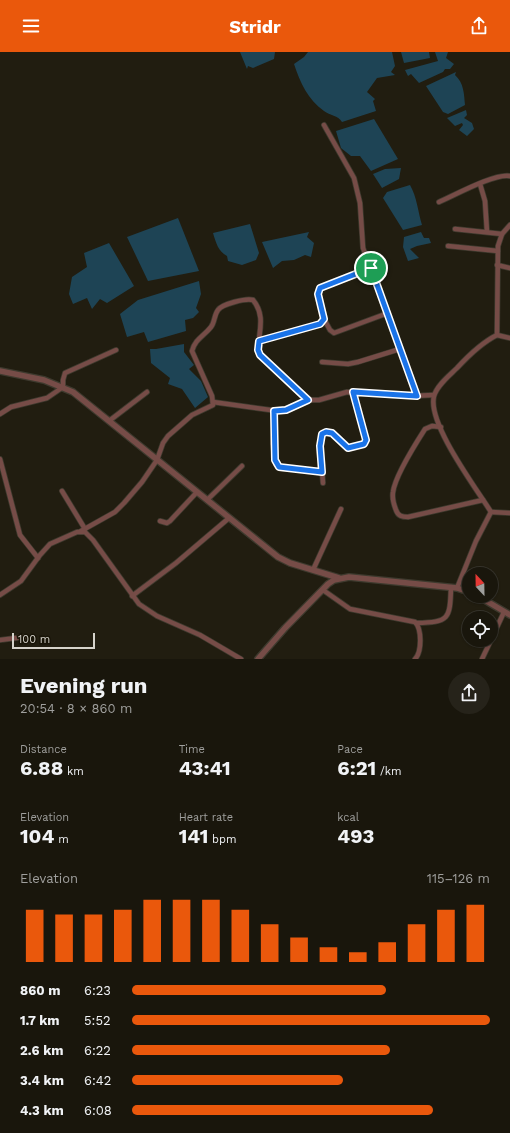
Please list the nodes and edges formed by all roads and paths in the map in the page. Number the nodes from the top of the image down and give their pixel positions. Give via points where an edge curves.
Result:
1 (324, 125) dead end
2 (510, 176) edge
3 (480, 184) junction
4 (439, 202) dead end
5 (510, 225) edge
6 (455, 229) dead end
7 (487, 232) junction
8 (502, 234) junction
9 (448, 246) dead end
10 (498, 251) junction
11 (497, 265) junction
12 (371, 268) junction
13 (510, 268) edge
14 (388, 314) junction
15 (324, 319) junction
16 (497, 335) junction
17 (510, 338) edge
18 (259, 341) junction
19 (400, 349) junction
20 (116, 350) dead end
21 (322, 362) dead end
22 (0, 371) edge
23 (64, 387) junction
24 (147, 392) dead end
25 (353, 392) junction
26 (434, 395) junction
27 (417, 396) junction
28 (308, 400) junction
29 (213, 402) junction
30 (274, 411) junction
31 (0, 414) edge
32 (109, 421) junction
33 (441, 427) junction
34 (0, 459) edge
35 (157, 460) junction
36 (242, 466) dead end
37 (322, 472) junction
38 (323, 483) dead end
39 (62, 491) dead end
40 (197, 492) junction
41 (207, 500) junction
42 (483, 500) junction
43 (341, 509) dead end
44 (491, 512) junction
45 (510, 513) edge
46 (229, 518) junction
47 (160, 520) dead end
48 (83, 530) junction
49 (38, 558) junction
50 (312, 570) junction
51 (339, 578) junction
52 (454, 588) junction
53 (323, 590) junction
54 (462, 590) edge
55 (0, 595) edge
56 (132, 596) junction
57 (489, 603) edge
58 (504, 612) junction
59 (510, 615) edge
60 (416, 623) junction
61 (498, 625) edge
62 (24, 637) dead end
63 (0, 640) edge
64 (488, 647) edge
65 (419, 654) junction
66 (241, 659) edge
67 (258, 659) edge
68 (415, 659) edge
69 (423, 659) edge
70 (482, 659) edge

1 - 12 street via 356,184 360,203 361,241
2 - 3 street via 502,175
3 - 4 street
3 - 7 street via 485,201
5 - 8 street
6 - 7 street
7 - 8 street
8 - 10 street
9 - 10 street
10 - 11 street
11 - 13 street
11 - 16 street
12 - 14 street
12 - 15 street via 320,288 318,294
14 - 15 street via 334,333
14 - 19 street
15 - 18 street via 318,325
16 - 17 street
16 - 26 street via 475,350 444,381
18 - 28 street via 260,355
18 - 29 street via 260,318 253,300 247,299 218,310 214,323 195,342 192,351
19 - 21 street via 358,362
19 - 27 street
20 - 23 street via 66,373
22 - 23 street
23 - 31 street via 47,398 11,407
23 - 32 street
24 - 32 street
25 - 27 street
25 - 28 street
25 - 37 street via 366,442 348,448 330,432 323,433 320,446
26 - 27 street
26 - 33 street via 433,403
28 - 30 street via 286,410
29 - 30 street
29 - 35 street via 211,406 188,417 168,436
30 - 37 street via 273,444 276,465 281,468
32 - 35 street
33 - 42 street via 462,468
33 - 42 street via 432,426 425,429 400,475 393,493 393,503 398,514 401,517 408,517
34 - 49 street via 20,535
35 - 40 street
35 - 48 street via 142,482 115,512
36 - 41 street
37 - 38 street
39 - 48 street
40 - 41 street
40 - 47 street via 170,521 165,523
41 - 46 street
42 - 44 street
43 - 50 street
44 - 45 street
44 - 52 street
46 - 50 street via 278,557
46 - 56 street
48 - 49 street via 50,544
48 - 56 street via 89,534
49 - 55 street via 21,581
50 - 51 street
51 - 52 street
51 - 53 street
52 - 54 street
52 - 60 street via 445,618
53 - 60 street via 350,609 412,620
53 - 67 street
56 - 66 street via 157,616 200,635
57 - 58 street
58 - 59 street
58 - 61 street
60 - 65 street
62 - 63 street
64 - 70 street
65 - 68 street
65 - 69 street

